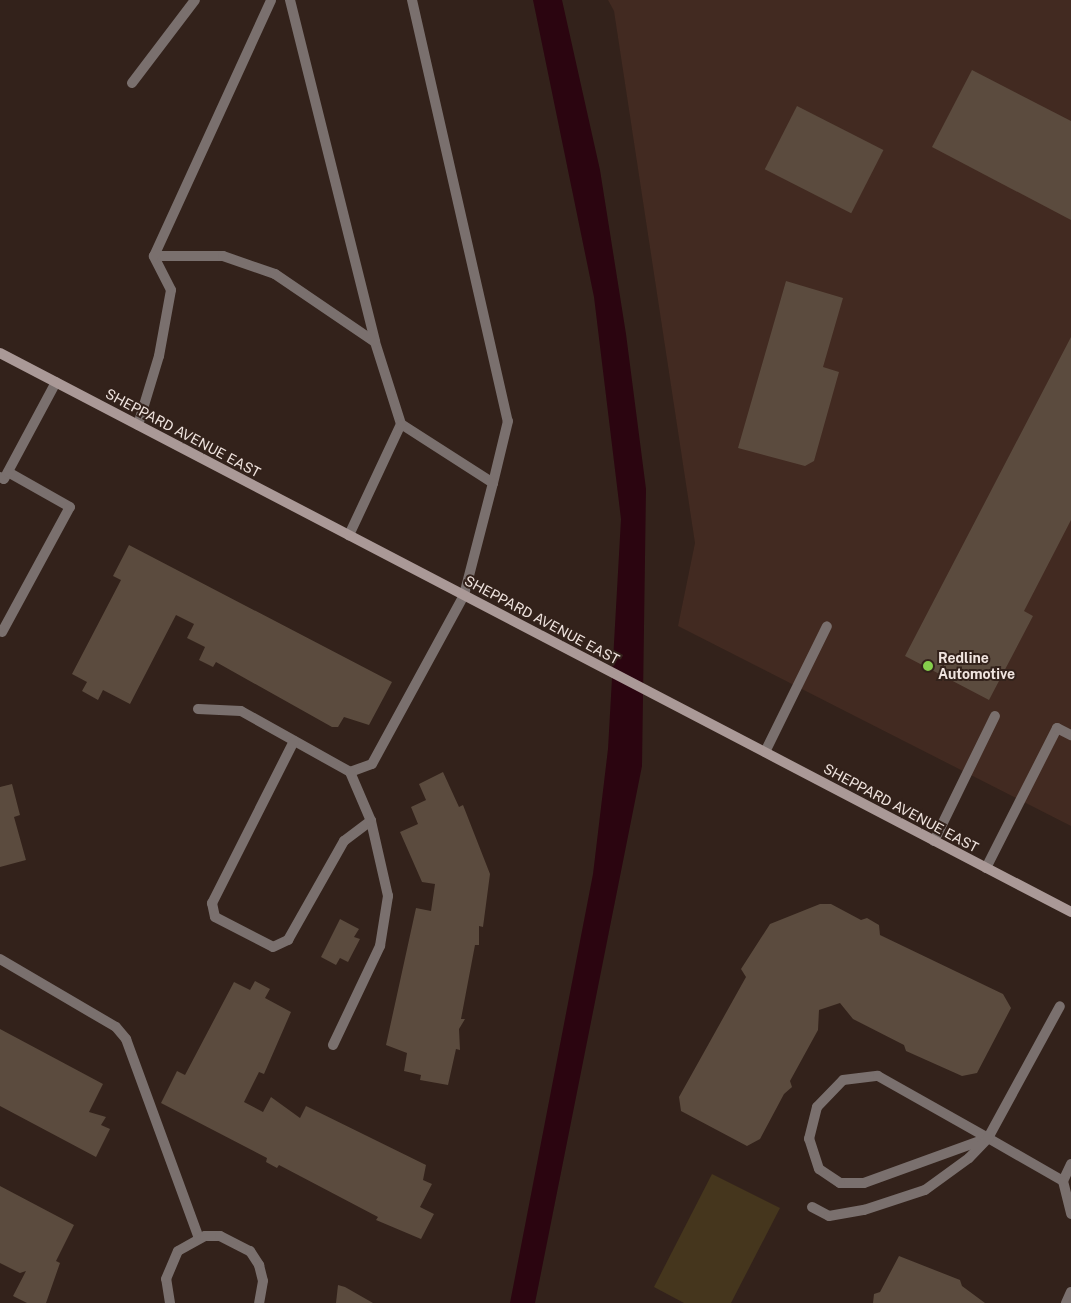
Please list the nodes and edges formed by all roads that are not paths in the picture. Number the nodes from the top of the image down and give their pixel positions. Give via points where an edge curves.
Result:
1 (195, 0) edge
2 (271, 0) edge
3 (290, 0) edge
4 (412, 0) edge
5 (132, 84) dead end
6 (154, 256) junction
7 (375, 342) junction
8 (0, 353) edge
9 (56, 382) junction
10 (401, 424) junction
11 (138, 425) junction
12 (4, 475) edge
13 (493, 483) junction
14 (349, 535) junction
15 (464, 595) junction
16 (827, 626) dead end
17 (2, 632) dead end
18 (198, 709) dead end
19 (995, 716) dead end
20 (1071, 735) edge
21 (294, 740) junction
22 (765, 752) junction
23 (350, 772) junction
24 (372, 820) junction
25 (934, 841) junction
26 (986, 868) junction
27 (1071, 912) edge
28 (0, 959) edge
29 (1060, 1006) dead end
30 (333, 1045) dead end
31 (988, 1138) junction
32 (1071, 1164) edge
33 (1063, 1181) junction
34 (812, 1208) dead end
35 (1071, 1214) edge
36 (199, 1238) junction
37 (1071, 1292) edge
38 (170, 1303) edge
39 (259, 1303) edge
40 (1066, 1303) edge

1 - 5 street
2 - 6 street
3 - 7 street
4 - 13 street via 508,421
6 - 7 street via 223,256 275,274
6 - 11 street via 171,290 159,356
7 - 10 street
8 - 9 main road, SHEPPARD AVENUE EAST
9 - 11 main road, SHEPPARD AVENUE EAST
9 - 12 street
10 - 13 street
10 - 14 street
11 - 14 main road, SHEPPARD AVENUE EAST
12 - 17 street via 70,507
13 - 15 street
14 - 15 main road, SHEPPARD AVENUE EAST
15 - 22 main road, SHEPPARD AVENUE EAST
15 - 23 street via 372,764
16 - 22 street
18 - 21 street via 242,711
19 - 25 street
20 - 26 street via 1057,728
21 - 23 street
21 - 24 street via 212,903 215,917 273,947 288,940 344,841
22 - 25 main road, SHEPPARD AVENUE EAST
23 - 24 street
24 - 30 street via 388,896 380,946
25 - 26 main road, SHEPPARD AVENUE EAST
26 - 27 main road, SHEPPARD AVENUE EAST
28 - 36 street via 116,1026 126,1039
29 - 31 street
31 - 31 street via 878,1076 843,1080 817,1106 809,1139 819,1169 840,1183 864,1183
31 - 33 street
31 - 34 street via 969,1158 925,1190 829,1216
32 - 33 street
33 - 35 street
36 - 38 street via 178,1251 170,1264 166,1279
36 - 39 street via 220,1236 250,1250 263,1281
37 - 40 street

